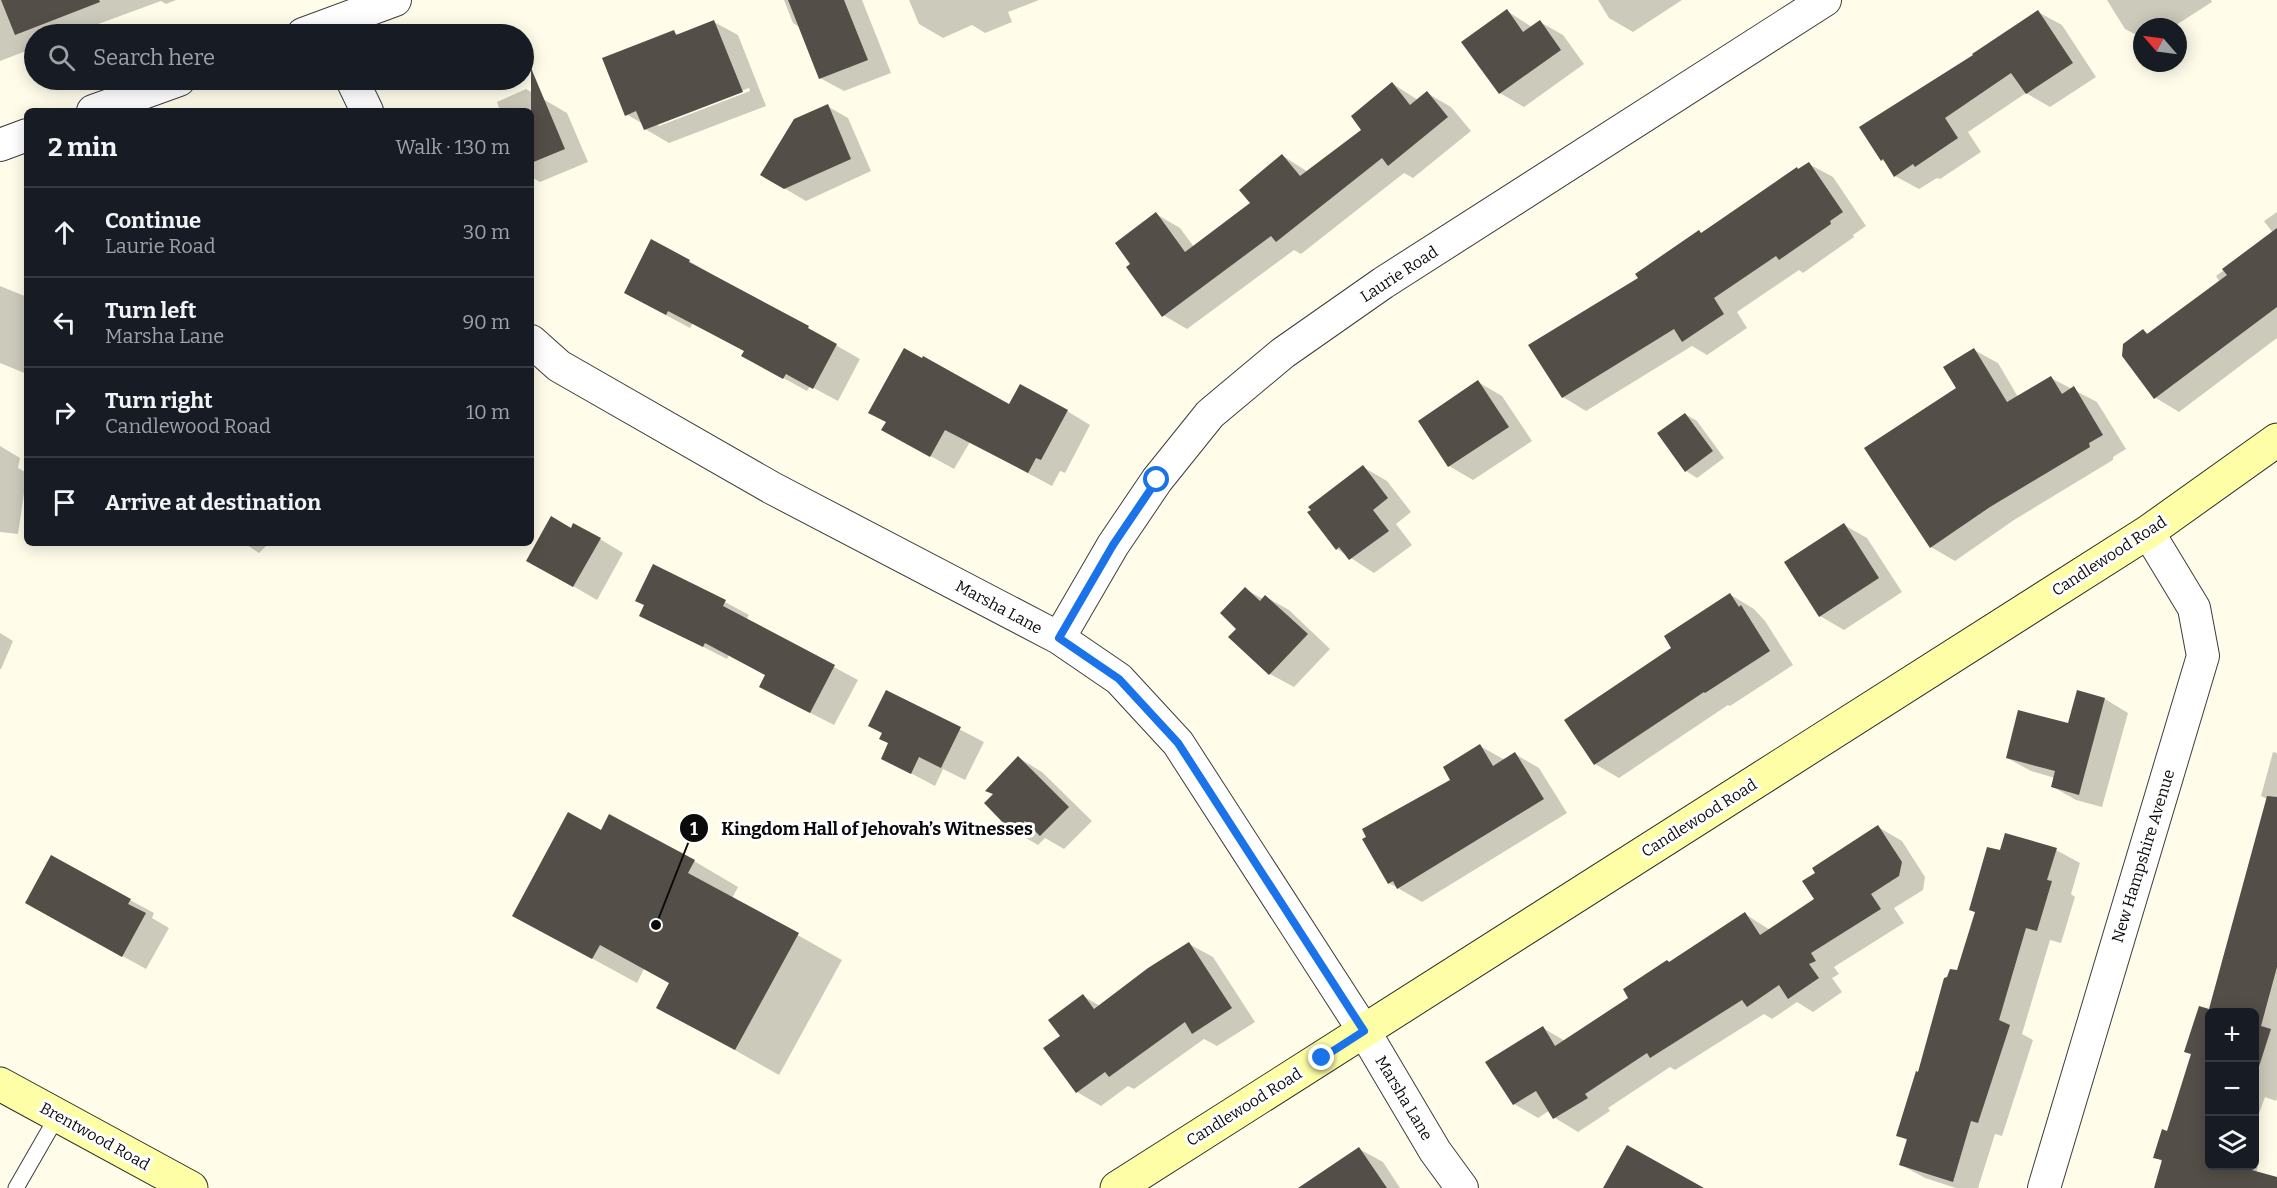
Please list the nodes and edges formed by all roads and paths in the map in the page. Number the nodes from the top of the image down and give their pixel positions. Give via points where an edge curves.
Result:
1 (395, 0) edge
2 (1825, 0) edge
3 (338, 24) edge
4 (152, 90) edge
5 (357, 90) edge
6 (101, 108) edge
7 (366, 108) edge
8 (24, 136) edge
9 (0, 145) edge
10 (534, 344) edge
11 (2277, 440) edge
12 (2148, 532) junction
13 (1059, 638) junction
14 (1364, 1031) junction
15 (0, 1084) edge
16 (58, 1115) junction
17 (16, 1188) edge
18 (191, 1188) edge
19 (1117, 1188) edge
20 (1462, 1188) edge
21 (2044, 1188) edge

1 - 3 street
2 - 13 street, Laurie Road via 1283,352 1210,414 1157,480 1113,545
4 - 6 street
5 - 7 street
8 - 9 street
10 - 13 street, Marsha Lane via 559,366 772,488
11 - 12 street, Candlewood Road
12 - 14 street, Candlewood Road
12 - 21 street, New Hampshire Avenue via 2194,608 2203,656
13 - 14 street, Marsha Lane via 1119,679 1178,743
14 - 19 street, Candlewood Road
14 - 20 street, Marsha Lane via 1435,1151
15 - 16 street, Brentwood Road
16 - 17 lane
16 - 18 street, Brentwood Road

